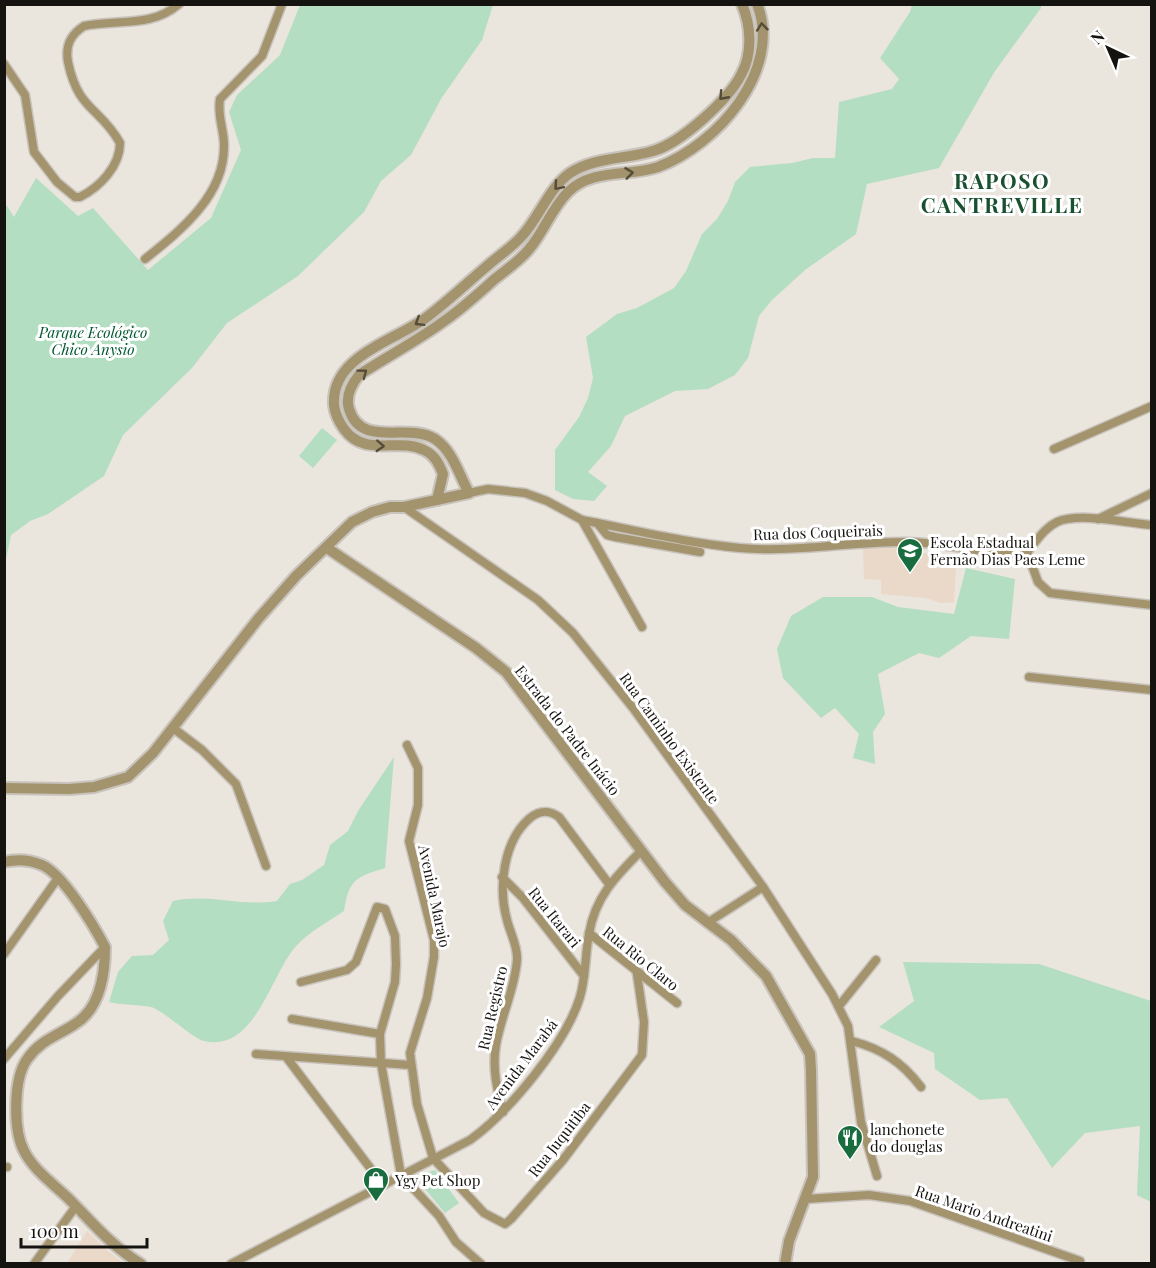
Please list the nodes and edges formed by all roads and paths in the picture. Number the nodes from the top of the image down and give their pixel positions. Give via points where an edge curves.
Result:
1 (179, 4) edge
2 (282, 4) edge
3 (742, 4) edge
4 (757, 4) edge
5 (4, 64) edge
6 (741, 75) junction
7 (753, 80) junction
8 (504, 252) junction
9 (145, 259) dead end
10 (513, 263) junction
11 (1152, 406) edge
12 (357, 423) junction
13 (347, 433) junction
14 (1054, 449) dead end
15 (461, 480) junction
16 (443, 484) junction
17 (1152, 493) edge
18 (469, 494) junction
19 (437, 500) junction
20 (404, 507) junction
21 (582, 520) junction
22 (1096, 520) junction
23 (597, 523) junction
24 (1152, 525) edge
25 (327, 548) junction
26 (700, 552) dead end
27 (1027, 552) junction
28 (1152, 605) edge
29 (642, 627) dead end
30 (1029, 676) dead end
31 (1152, 690) edge
32 (173, 728) junction
33 (407, 745) dead end
34 (4, 788) edge
35 (641, 851) junction
36 (4, 862) edge
37 (266, 866) dead end
38 (502, 877) junction
39 (58, 878) junction
40 (609, 884) junction
41 (763, 887) junction
42 (707, 922) junction
43 (589, 933) junction
44 (105, 947) junction
45 (4, 954) edge
46 (876, 960) dead end
47 (637, 974) junction
48 (584, 976) junction
49 (301, 982) dead end
50 (677, 1003) dead end
51 (839, 1006) junction
52 (292, 1019) dead end
53 (380, 1034) junction
54 (852, 1041) junction
55 (256, 1054) dead end
56 (287, 1058) junction
57 (4, 1059) edge
58 (381, 1062) junction
59 (410, 1065) junction
60 (921, 1087) dead end
61 (503, 1112) junction
62 (433, 1158) junction
63 (401, 1175) junction
64 (877, 1176) dead end
65 (383, 1185) junction
66 (806, 1199) junction
67 (76, 1206) junction
68 (1080, 1261) dead end
69 (34, 1263) edge
70 (141, 1263) edge
71 (231, 1263) edge
72 (482, 1263) edge
73 (785, 1263) edge

1 - 5 street via 167,15 149,21 84,26 69,40 67,55 76,91 120,143 113,167 104,180 80,197 57,182 34,152 25,95
2 - 9 street via 262,56 220,99 224,145 214,184 197,213
3 - 6 street via 750,39
7 -> 4 street via 763,46
6 - 7 street
6 -> 8 street via 697,124 656,151 585,165 570,173 557,185 520,239
10 -> 7 street via 529,249 568,192 590,178 659,166 681,155 713,131
8 - 10 street
8 -> 13 street via 426,318 350,364 340,376 334,406
12 -> 10 street via 348,404 352,383 359,375 449,318
11 - 14 street
12 - 13 street
12 - 15 street via 376,433 409,432 434,438 451,456
13 -> 16 street via 374,447 426,450 444,474
15 - 16 street
15 - 18 street
16 - 19 street
17 - 22 street
18 - 19 street
18 - 21 street, Rua dos Coqueirais via 488,489 525,493
19 - 20 street
20 - 25 street via 372,512 352,522
20 - 41 street, Rua Caminho Existente via 538,600 573,633 633,708
21 - 23 street, Rua dos Coqueirais
21 - 29 street
22 - 24 street
22 - 27 street via 1073,518 1056,522 1043,531
23 - 26 street via 607,535
23 - 27 street, Rua dos Coqueirais via 741,548 906,542 940,543 991,553
25 - 32 street via 258,619
25 - 35 street, Estrada do Padre Inácio via 506,672
27 - 28 street via 1038,582 1050,592
30 - 31 street
32 - 34 street via 141,768 128,777 94,787
32 - 37 street via 216,762 236,784
33 - 59 street, Avenida Marajo via 418,768 418,805 409,841 434,940 427,998
35 - 40 street, Avenida Marabá
35 - 42 street, Estrada do Padre Inácio via 685,905
36 - 39 street via 30,861
38 - 40 street, Rua Registro via 520,830 540,812 551,812
38 - 48 street, Rua Itarari
38 - 61 street, Rua Registro via 502,901 517,956 495,1055 496,1084
39 - 44 street
39 - 45 street
40 - 43 street, Avenida Marabá via 598,901
41 - 42 street
41 - 51 street, Rua Caminho Existente
42 - 66 street, Estrada do Padre Inácio via 766,976 810,1054 814,1161
43 - 47 street, Rua Rio Claro
43 - 48 street, Avenida Marabá
44 - 57 street
44 - 67 street via 101,986 93,1004 76,1024 51,1036 26,1061 16,1105 17,1133 29,1161
46 - 51 street
47 - 50 street, Rua Rio Claro
47 - 62 street, Rua Juquitiba via 644,1022 642,1055 563,1160 511,1220 499,1223 484,1214
48 - 61 street, Avenida Marabá via 580,996 560,1039
49 - 53 street via 347,970 356,962 376,907 385,909 395,936 396,964
51 - 54 street, Rua Caminho Existente
52 - 53 street
53 - 58 street
54 - 60 street via 899,1061
54 - 64 street, Rua Caminho Existente via 861,1122
55 - 56 street
56 - 58 street
56 - 65 street
58 - 59 street
58 - 63 street
59 - 62 street, Avenida Marajo
61 - 62 street, Avenida Marabá via 470,1140
62 - 63 street, Avenida Marabá
63 - 65 street, Avenida Marabá
63 - 72 street via 439,1216 456,1242
65 - 71 street, Avenida Marabá
66 - 68 street, Rua Mario Andreatini via 870,1196 910,1201
66 - 73 street, Estrada do Padre Inácio via 789,1240
67 - 69 street
67 - 70 street via 119,1251

